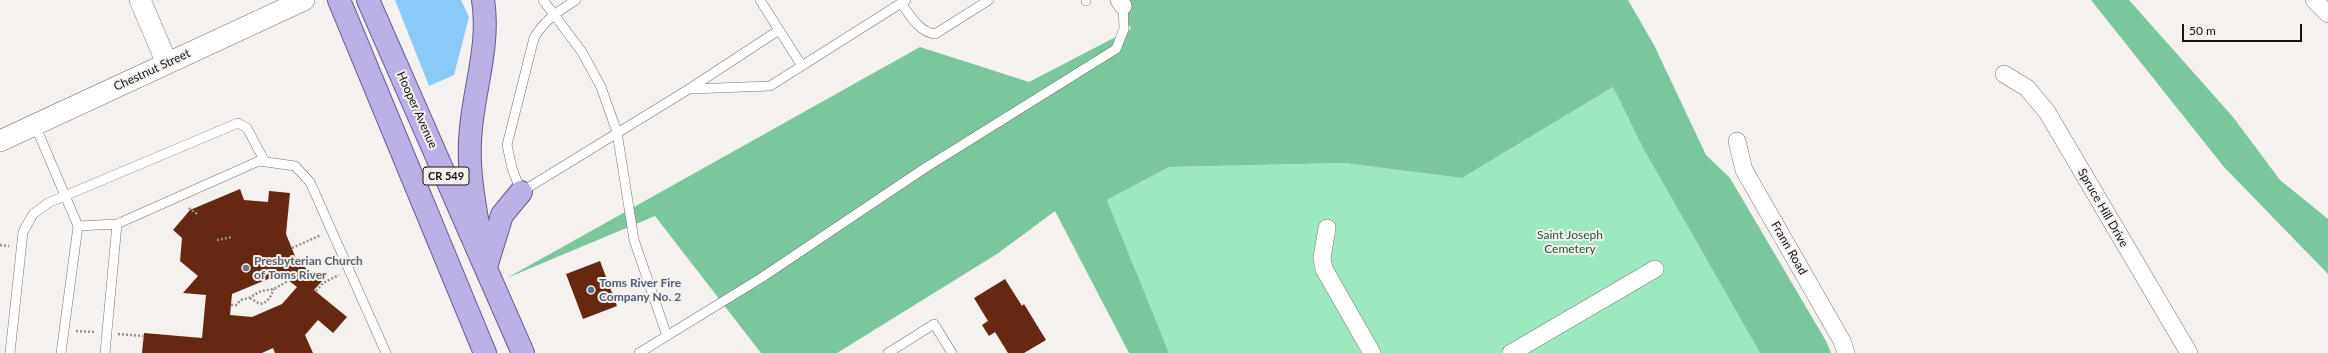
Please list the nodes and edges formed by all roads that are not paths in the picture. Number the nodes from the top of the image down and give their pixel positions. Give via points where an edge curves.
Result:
1 (140, 0) edge
2 (304, 0) edge
3 (339, 0) edge
4 (368, 0) edge
5 (483, 0) edge
6 (543, 0) edge
7 (576, 0) edge
8 (760, 0) edge
9 (989, 0) edge
10 (2314, 0) edge
11 (903, 2) edge
12 (1121, 3) edge
13 (2328, 14) edge
14 (553, 15) junction
15 (779, 30) junction
16 (168, 63) junction
17 (802, 66) junction
18 (2004, 74) dead end
19 (689, 89) junction
20 (35, 125) junction
21 (617, 132) junction
22 (0, 141) edge
23 (1737, 141) dead end
24 (265, 162) junction
25 (521, 192) junction
26 (65, 195) junction
27 (117, 224) junction
28 (78, 226) junction
29 (1328, 228) dead end
30 (486, 267) junction
31 (1655, 269) dead end
32 (511, 324) junction
33 (667, 336) junction
34 (10, 353) edge
35 (61, 353) edge
36 (105, 353) edge
37 (386, 353) edge
38 (485, 353) edge
39 (506, 353) edge
40 (523, 353) edge
41 (639, 353) edge
42 (888, 353) edge
43 (952, 353) edge
44 (1372, 353) edge
45 (1511, 353) edge
46 (1846, 353) edge
47 (2189, 353) edge

1 - 16 street
2 - 16 street, Chestnut Street
3 - 38 main road, CR 549
4 - 30 main road, Hooper Avenue / CR 549
5 - 30 main road via 484,34 470,128 469,174
6 - 14 lane
7 - 14 lane
8 - 15 lane
9 - 11 lane via 935,34 927,33 920,27
10 - 13 street
11 - 17 lane
12 - 33 lane via 1124,29 1116,49 925,168 761,278
14 - 21 lane via 582,52 601,87
14 - 25 lane via 541,26 534,38 507,145
15 - 17 lane
15 - 19 lane
16 - 20 street, Chestnut Street
17 - 19 lane via 770,86
18 - 47 street, Spruce Hill Drive via 2027,88 2047,112
19 - 21 lane
20 - 22 street, Chestnut Street
20 - 26 lane
21 - 25 lane
21 - 33 lane via 634,240
23 - 46 street, Frann Road via 1744,170 1842,341
24 - 26 lane via 247,128 238,123
24 - 27 lane via 259,161
24 - 37 lane via 295,166 310,182
25 - 30 main road via 502,215
26 - 28 lane
26 - 34 lane via 33,214 24,232
27 - 28 lane
27 - 36 lane
28 - 35 lane
29 - 44 street via 1322,258 1324,269
30 - 32 main road, Hooper Avenue / CR 549
31 - 45 street
32 - 39 main road via 506,338
32 - 40 main road, Hooper Avenue / CR 549
33 - 41 lane
42 - 43 lane via 934,324

